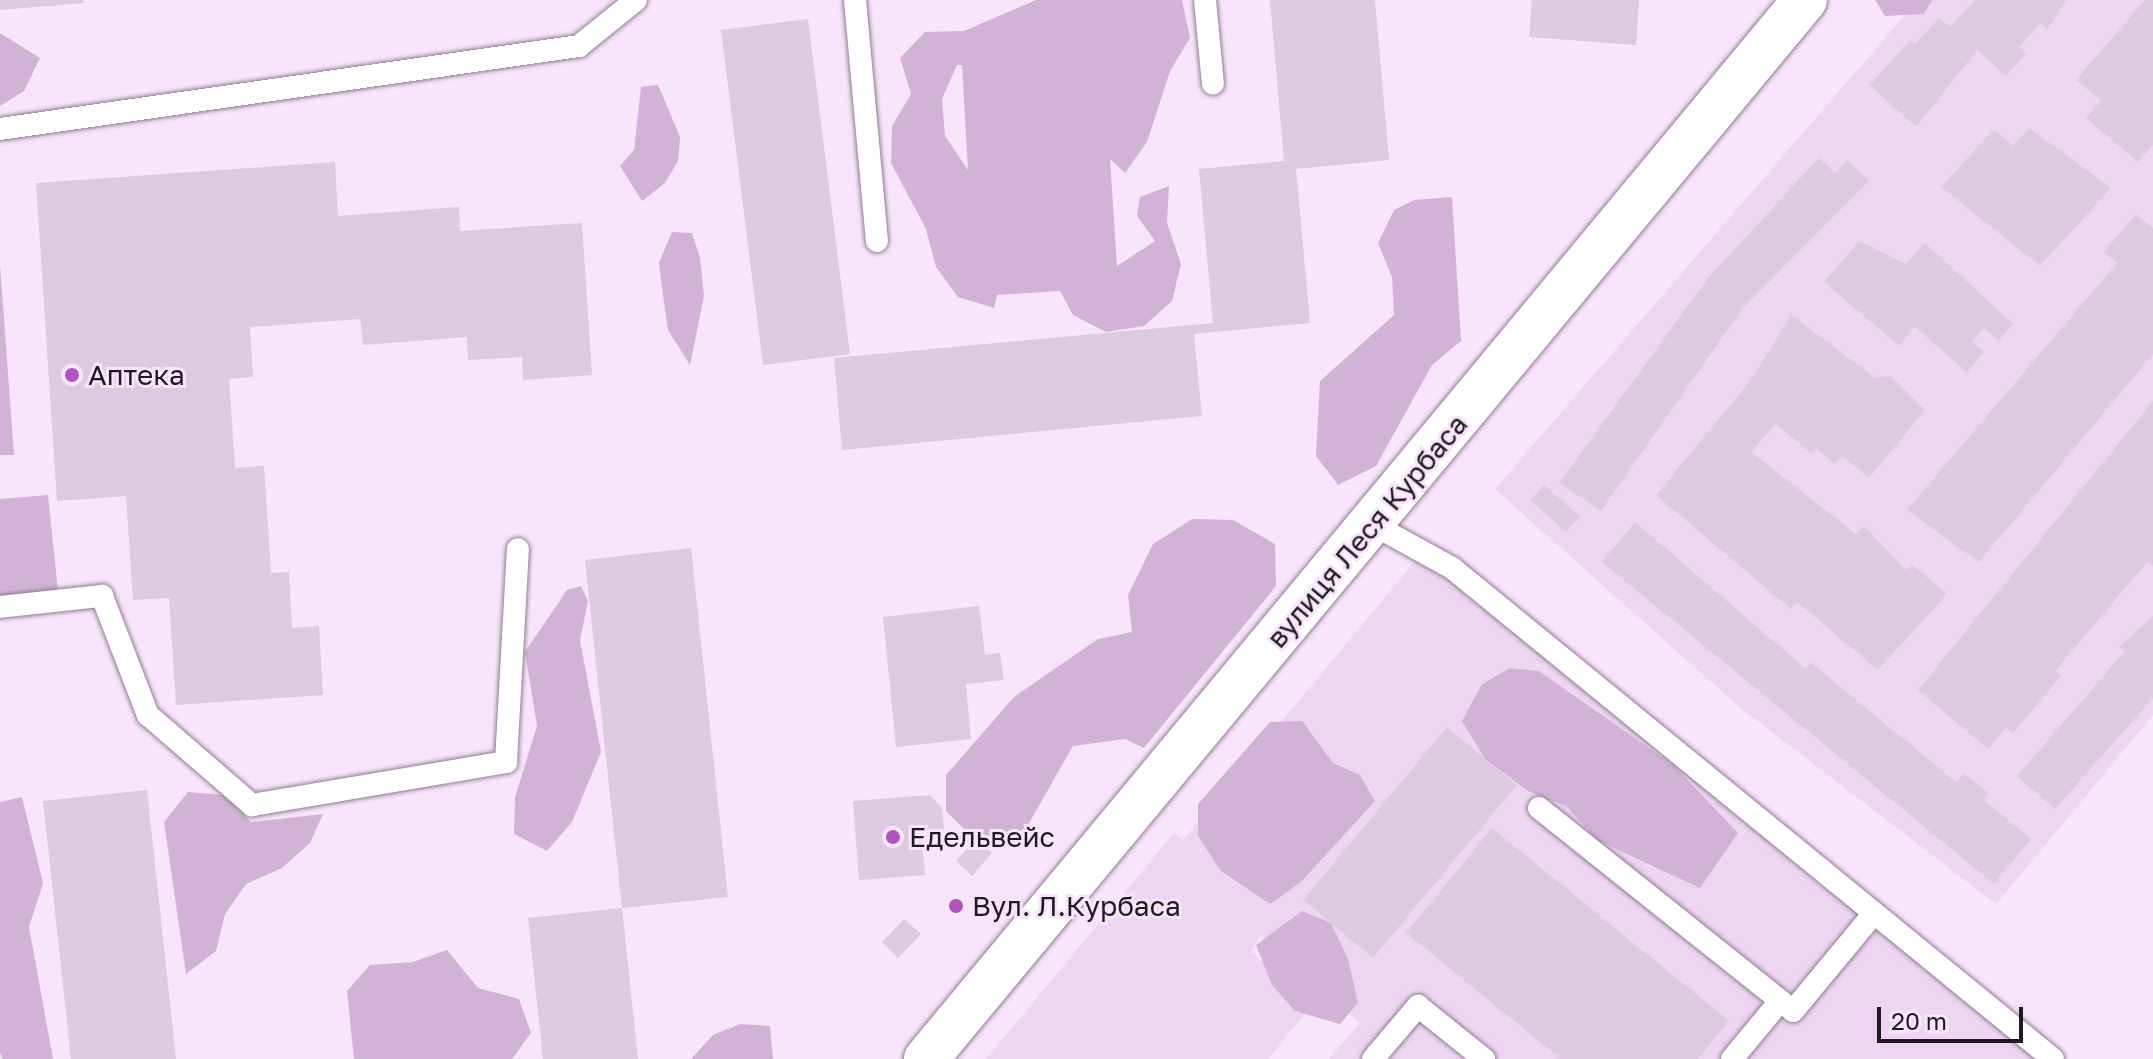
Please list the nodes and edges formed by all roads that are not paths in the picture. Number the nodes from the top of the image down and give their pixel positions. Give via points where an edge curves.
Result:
1 (636, 0) edge
2 (855, 0) edge
3 (1205, 0) edge
4 (1805, 0) edge
5 (1213, 84) dead end
6 (0, 129) edge
7 (877, 241) dead end
8 (1372, 524) junction
9 (518, 549) dead end
10 (0, 607) edge
11 (1539, 808) dead end
12 (1874, 913) junction
13 (1780, 1001) junction
14 (926, 1059) edge
15 (1373, 1059) edge
16 (1484, 1059) edge
17 (1732, 1059) edge
18 (2053, 1059) edge

1 - 6 lane via 579,46
2 - 7 lane
3 - 5 lane
4 - 8 street, вулиця Леся Курбаса
8 - 12 lane via 1452,568
8 - 14 street, вулиця Леся Курбаса
9 - 10 lane via 506,762 252,805 148,715 102,596
11 - 13 lane
12 - 13 lane via 1793,1011
12 - 18 lane
13 - 17 lane
15 - 16 lane via 1418,1006

